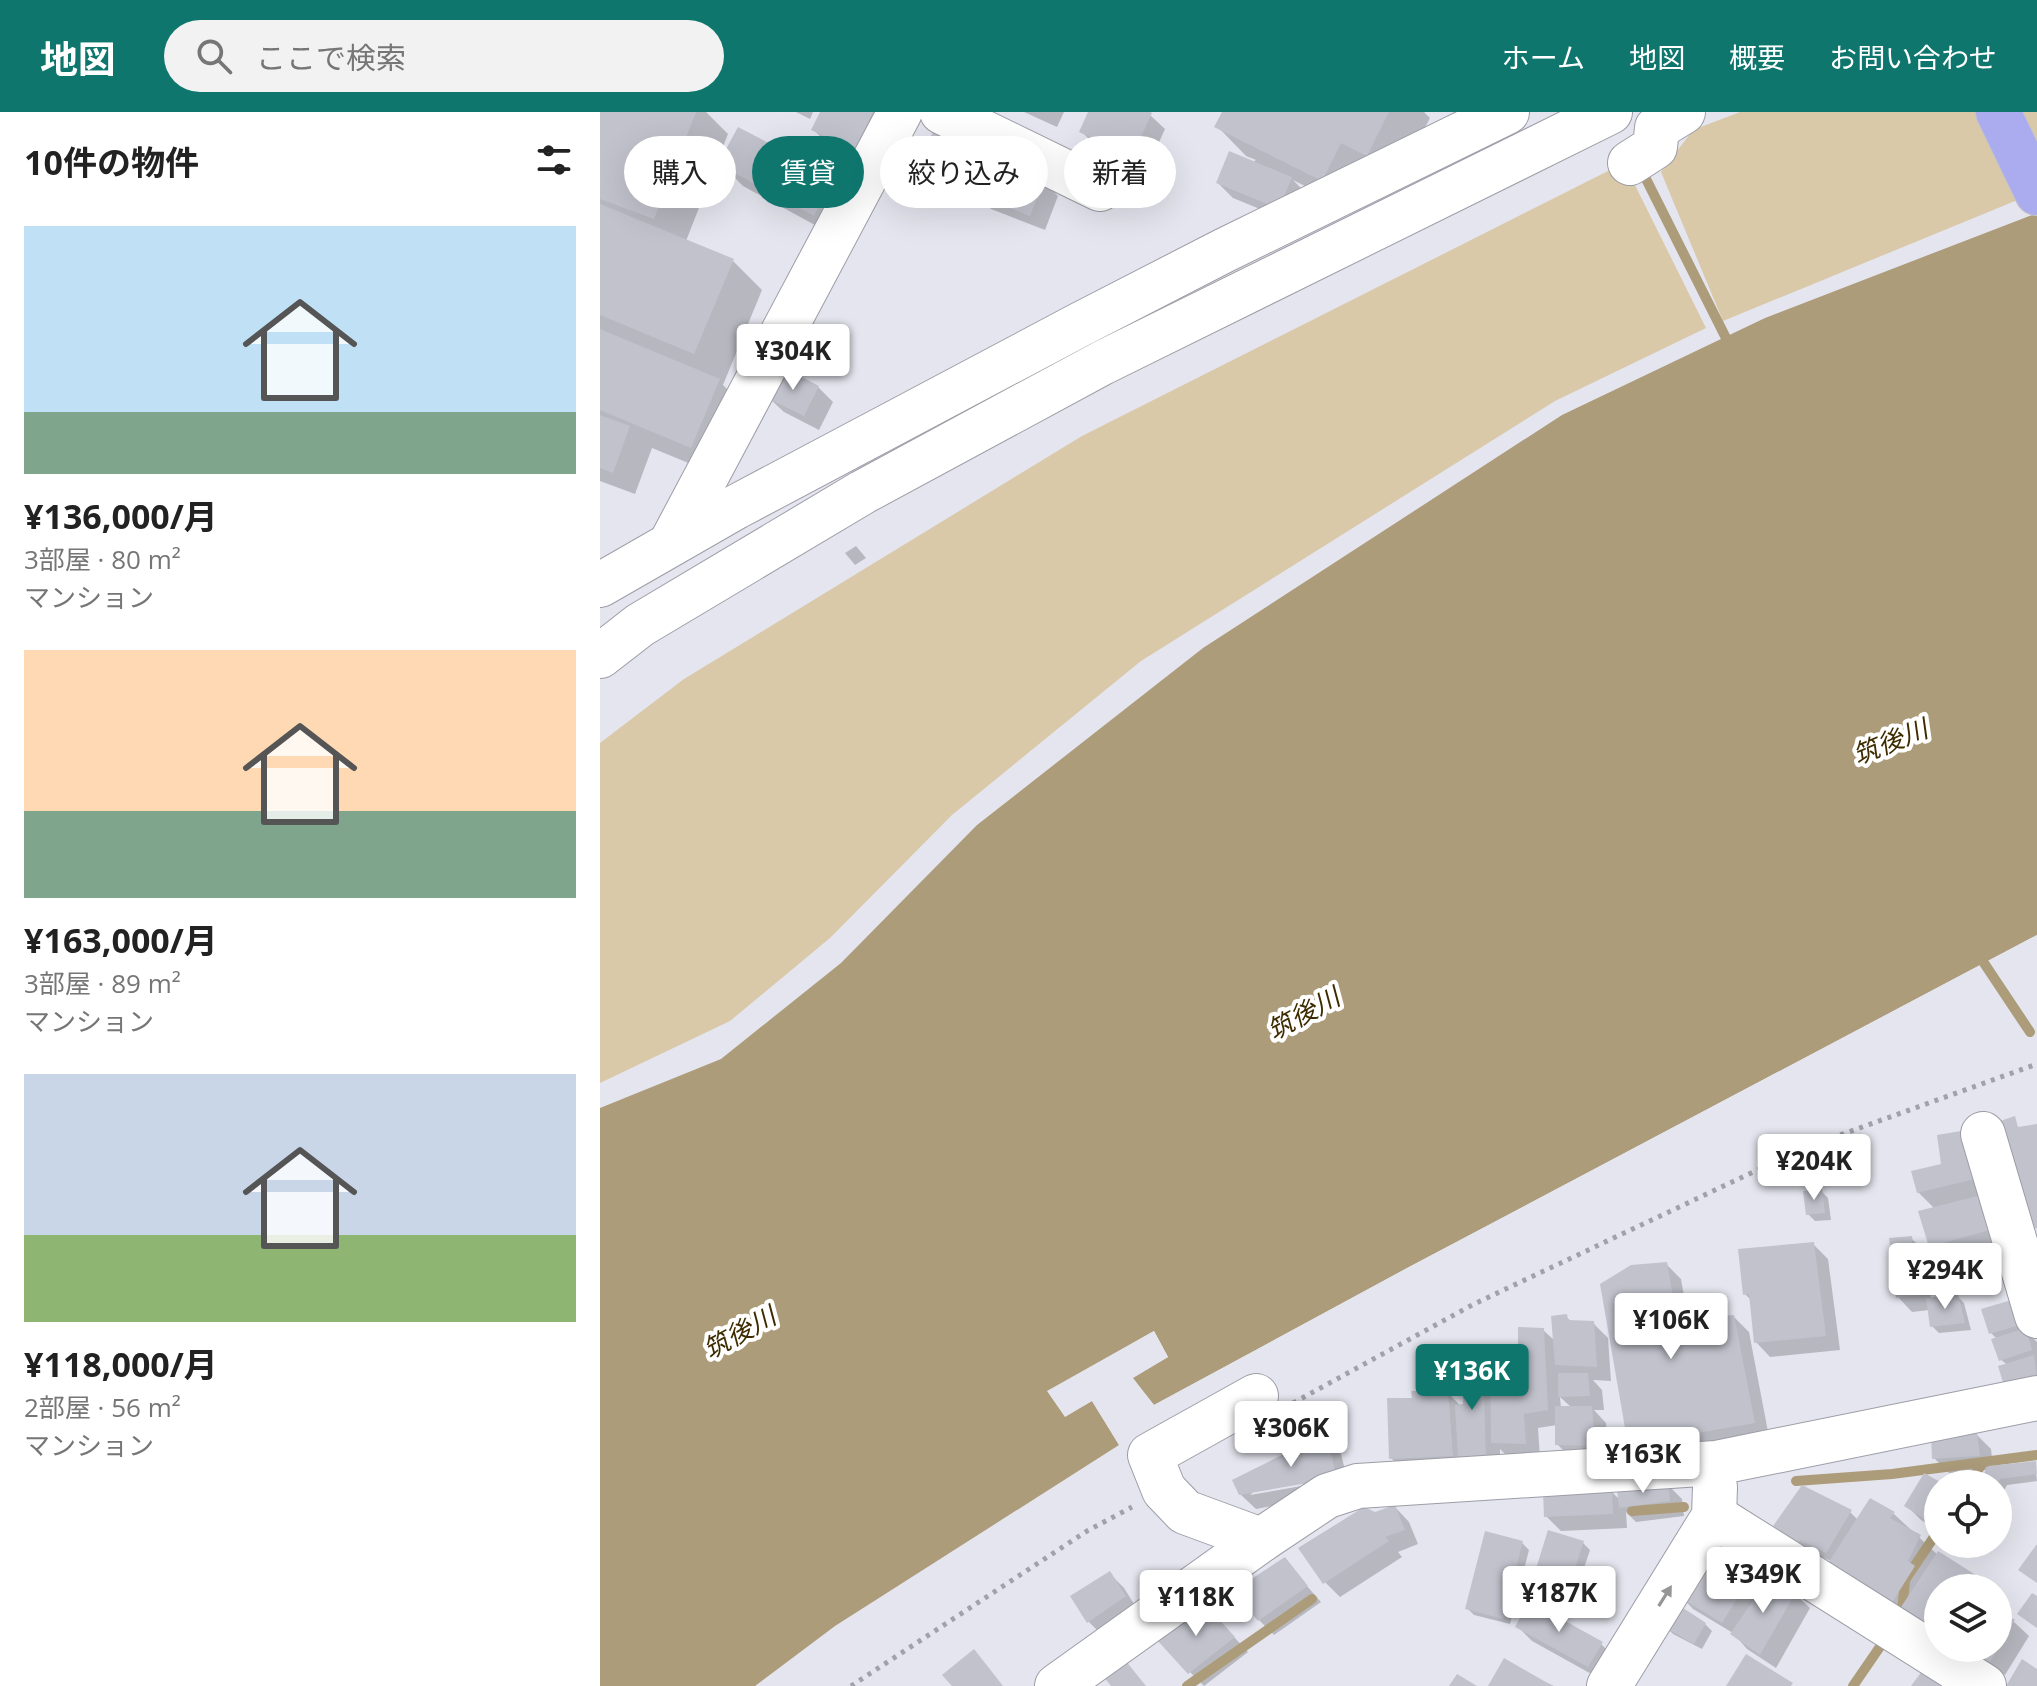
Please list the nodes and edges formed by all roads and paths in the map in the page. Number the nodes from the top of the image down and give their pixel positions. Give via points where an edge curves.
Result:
1 (900, 112) edge
2 (942, 112) edge
3 (1610, 112) edge
4 (1683, 112) edge
5 (1998, 112) edge
6 (1502, 113) edge
7 (1630, 163) dead end
8 (1064, 171) edge
9 (2037, 193) edge
10 (671, 543) junction
11 (600, 585) edge
12 (600, 656) edge
13 (2037, 1064) edge
14 (1983, 1134) dead end
15 (2037, 1316) edge
16 (2037, 1398) edge
17 (1274, 1400) joint
18 (1716, 1463) junction
19 (1164, 1490) junction
20 (1714, 1516) junction
21 (1261, 1540) junction
22 (851, 1686) edge
23 (1057, 1686) edge
24 (1609, 1686) edge
25 (1984, 1686) edge

1 - 10 street
2 - 8 street
3 - 12 street via 1102,363 863,492 640,625
4 - 7 street via 1657,128 1655,147
5 - 9 highway
6 - 10 street via 1094,317
10 - 11 street
13 - 17 path via 1804,1148
14 - 15 street
16 - 18 street
17 - 19 street via 1150,1455
18 - 20 street
18 - 21 street via 1358,1486 1327,1496
19 - 21 street via 1185,1512
19 - 22 path via 1087,1531
24 -> 20 street
20 - 25 street
21 - 23 street

